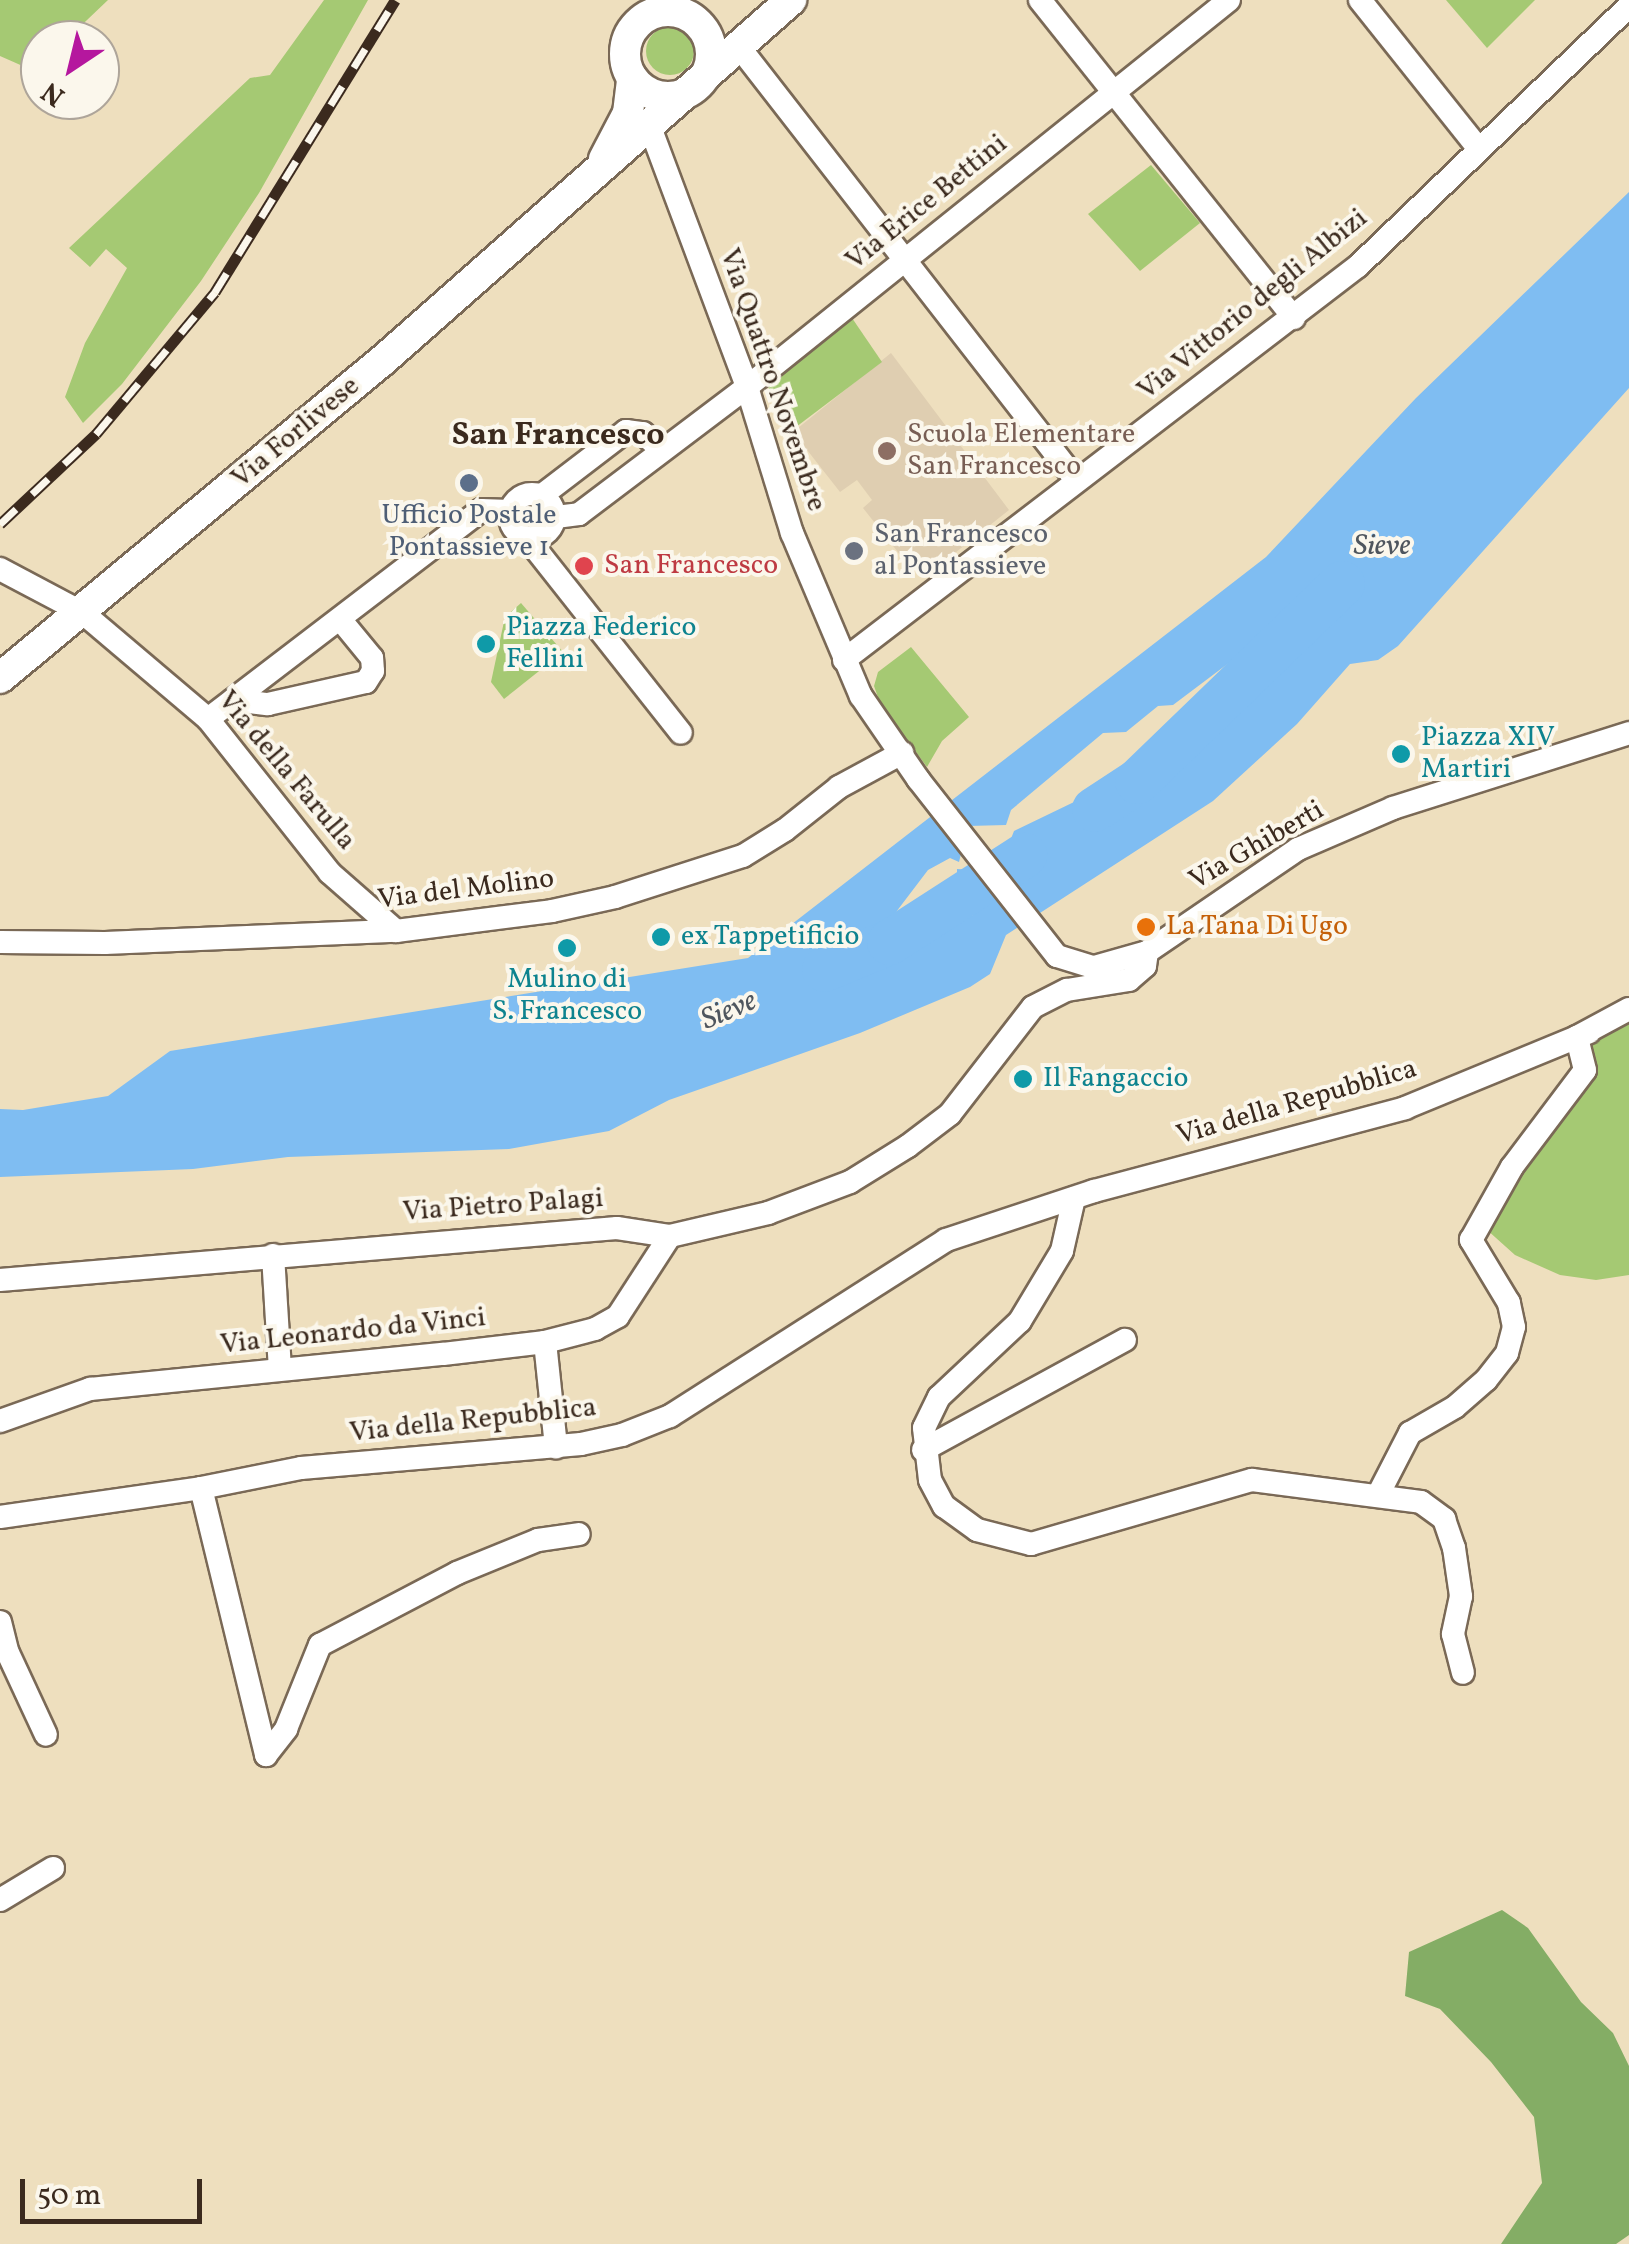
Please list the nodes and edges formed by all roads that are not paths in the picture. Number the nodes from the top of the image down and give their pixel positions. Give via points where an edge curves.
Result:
1 (787, 0) edge
2 (1040, 0) edge
3 (1229, 0) edge
4 (1360, 0) edge
5 (1629, 6) edge
6 (681, 13) edge
7 (632, 14) edge
8 (740, 48) junction
9 (632, 78) junction
10 (702, 80) junction
11 (1114, 92) junction
12 (650, 127) junction
13 (1479, 148) junction
14 (587, 182) junction
15 (902, 262) junction
16 (1294, 318) junction
17 (747, 386) junction
18 (660, 448) junction
19 (1076, 480) junction
20 (541, 496) junction
21 (510, 511) junction
22 (556, 517) junction
23 (527, 538) junction
24 (0, 569) edge
25 (83, 613) junction
26 (340, 619) junction
27 (844, 660) junction
28 (0, 678) edge
29 (234, 700) junction
30 (208, 719) junction
31 (681, 733) dead end
32 (1629, 733) edge
33 (902, 753) junction
34 (396, 931) junction
35 (0, 942) edge
36 (1042, 942) joint
37 (1147, 952) junction
38 (1629, 1009) edge
39 (1589, 1032) junction
40 (1074, 1198) junction
41 (670, 1236) junction
42 (273, 1254) junction
43 (0, 1280) edge
44 (1126, 1340) dead end
45 (544, 1342) junction
46 (280, 1369) junction
47 (0, 1421) edge
48 (556, 1447) junction
49 (923, 1450) junction
50 (201, 1488) junction
51 (1378, 1495) junction
52 (0, 1517) edge
53 (579, 1534) dead end
54 (0, 1622) edge
55 (1463, 1673) dead end
56 (46, 1735) dead end
57 (53, 1868) dead end
58 (0, 1900) edge

1 - 6 street, Via Forlivese via 726,27
1 - 8 street, Via Forlivese
2 - 11 street
3 - 11 street, Via Erice Bettini
4 - 13 street
5 - 13 street, Via Vittorio degli Albizi
6 - 7 street, Via Forlivese
6 - 10 street via 712,54
7 - 9 street, Via Forlivese via 626,63
8 - 10 street, Via Forlivese
8 - 15 street
9 - 10 street, Via Forlivese via 656,95 672,97
9 - 12 street
9 - 14 street, Via Forlivese via 628,113 613,148
10 - 12 street, Via Forlivese
11 - 15 street, Via Erice Bettini
11 - 16 street
12 - 14 street, Via Forlivese
12 - 17 street, Via Quattro Novembre
13 - 16 street, Via Vittorio degli Albizi via 1358,266
14 - 25 street, Via Forlivese
15 - 17 street, Via Erice Bettini
15 - 19 street
16 - 19 street, Via Vittorio degli Albizi
17 - 18 street, Via Erice Bettini
17 - 27 street, Via Quattro Novembre via 792,533
18 - 20 street via 644,433 626,431
18 - 22 street, Via Erice Bettini via 579,514
19 - 27 street, Via Vittorio degli Albizi
20 - 21 street via 524,496
20 - 22 street
21 - 23 street via 513,527
21 - 26 street via 481,510
22 - 23 street, Via Erice Bettini via 542,537
23 - 31 street
24 - 25 street, Via della Farulla
25 - 28 street, Via Forlivese
25 - 30 street, Via della Farulla
26 - 29 street
26 - 29 street via 372,658 374,671 366,682 268,704
27 - 33 street, Via Quattro Novembre
29 - 30 street
30 - 34 street, Via della Farulla via 330,873
32 - 37 street, Via Ghiberti via 1392,808 1298,849
33 - 34 street, Via del Molino via 839,787 742,856 704,870 552,911
33 - 36 street, Via Quattro Novembre
34 - 35 street, Via del Molino
36 - 37 street, Via Ghiberti via 1057,956 1094,967
37 - 41 street, Via Pietro Palagi via 1145,966 1129,980 1067,990 1033,1007 950,1114 850,1182 768,1213
38 - 39 street, Via della Repubblica
39 - 40 street, Via della Repubblica via 1405,1108
39 - 51 street via 1577,1038 1584,1070 1512,1167 1472,1240 1509,1303 1514,1327 1507,1353 1455,1407 1410,1433
40 - 48 street, Via della Repubblica via 946,1240 670,1416 622,1435
40 - 49 street via 1062,1250 1020,1321 939,1397 924,1428
41 - 42 street, Via Pietro Palagi via 617,1228
41 - 45 street, Via Leonardo da Vinci via 618,1316
42 - 43 street, Via Pietro Palagi
42 - 46 street
44 - 49 street
45 - 46 street, Via Leonardo da Vinci
45 - 48 street
46 - 47 street, Via Leonardo da Vinci via 90,1389
48 - 50 street, Via della Repubblica via 301,1468
49 - 51 street via 944,1506 977,1530 1031,1544 1252,1480
50 - 52 street, Via della Repubblica
50 - 53 street via 266,1754 286,1728 320,1646 456,1574 538,1540
51 - 55 street via 1421,1502 1444,1519 1462,1596 1453,1634
54 - 56 street
57 - 58 street

